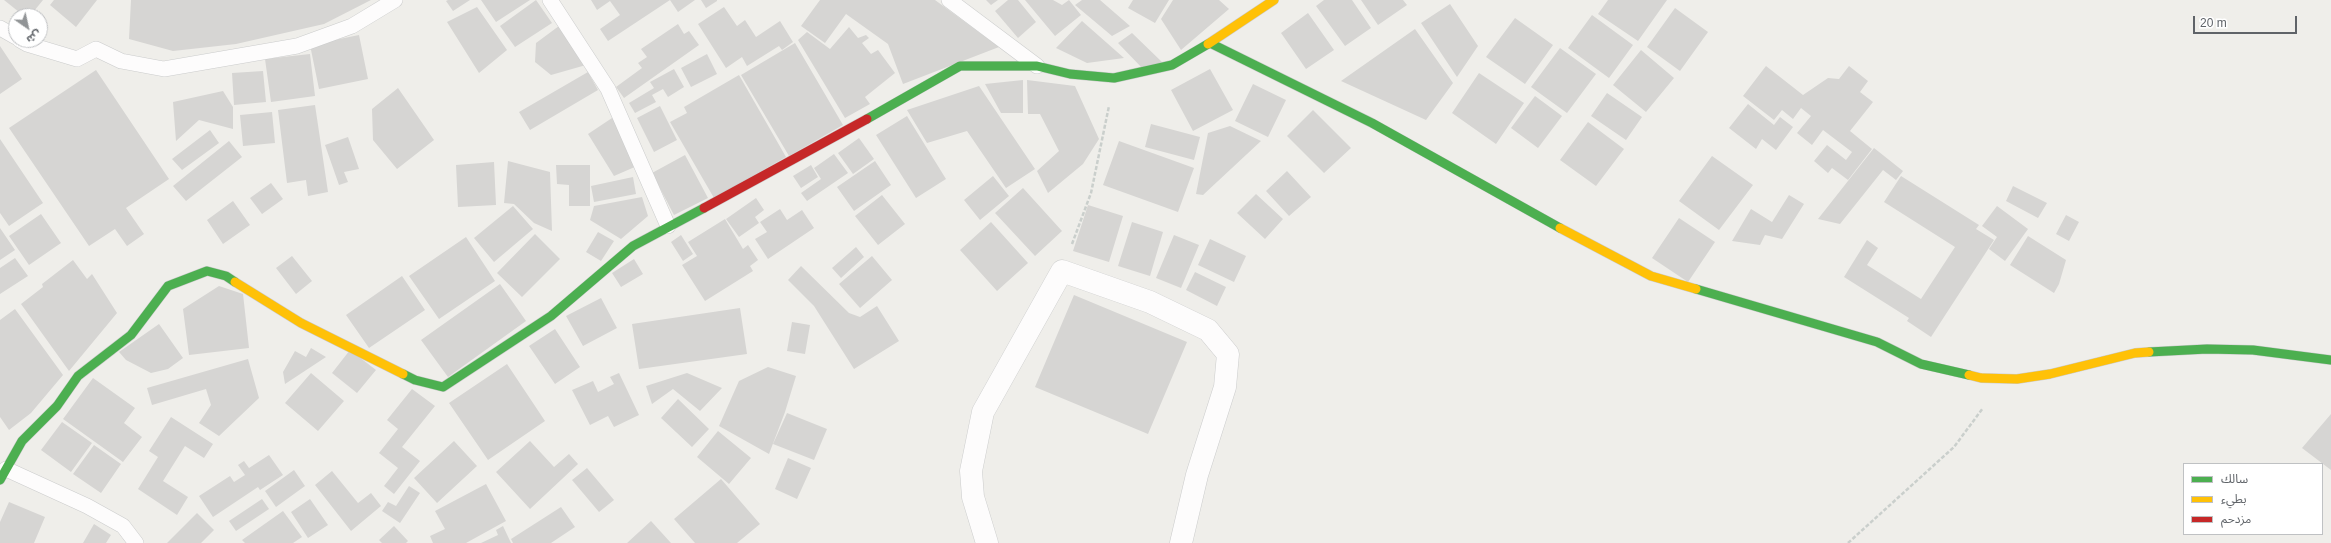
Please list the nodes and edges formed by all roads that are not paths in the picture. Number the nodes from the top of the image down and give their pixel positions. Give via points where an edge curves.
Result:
1 (395, 0) edge
2 (550, 0) edge
3 (949, 0) edge
4 (1274, 0) edge
5 (1210, 43) junction
6 (40, 48) edge
7 (1037, 66) junction
8 (668, 226) junction
9 (2331, 360) edge
10 (3, 475) edge
11 (136, 543) edge
12 (987, 543) edge
13 (1181, 543) edge

1 - 6 lane via 352,26 297,46 164,69 121,61 96,49 77,59
2 - 8 lane via 608,89
3 - 7 lane
4 - 5 street
5 - 7 street via 1172,65 1114,78 1070,74
5 - 9 street via 1372,123 1650,276 1877,342 1920,364 1981,378 2017,379 2050,374 2135,353 2207,349 2254,350
7 - 8 street via 960,66 807,153
8 - 10 street via 633,246 551,316 443,387 415,380 301,323 226,276 207,271 168,286 131,335 78,376 57,406 22,441
10 - 11 lane via 87,506 117,522
12 - 13 street via 973,497 971,471 983,412 1062,271 1150,302 1208,330 1228,354 1225,387 1197,475

